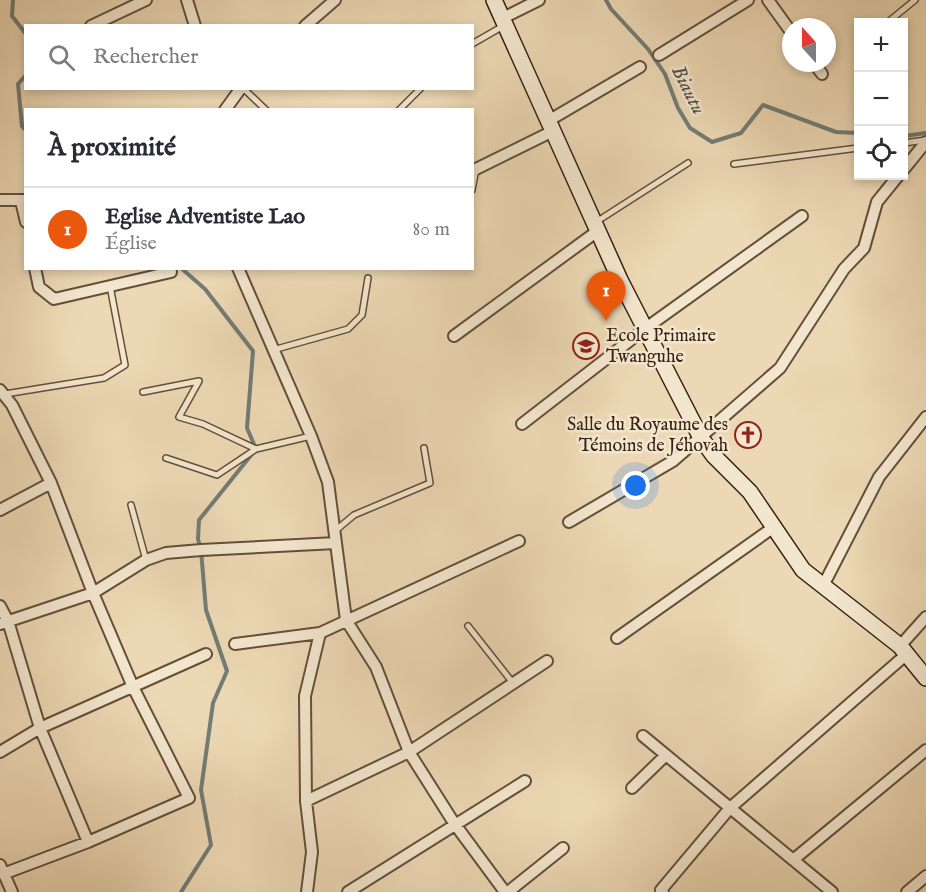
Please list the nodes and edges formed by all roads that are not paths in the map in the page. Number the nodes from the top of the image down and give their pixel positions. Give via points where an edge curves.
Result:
1 (146, 0) edge
2 (187, 0) edge
3 (335, 0) edge
4 (494, 0) edge
5 (539, 0) edge
6 (748, 0) edge
7 (768, 0) edge
8 (915, 0) edge
9 (893, 18) edge
10 (782, 19) edge
11 (504, 21) junction
12 (95, 24) edge
13 (194, 24) edge
14 (308, 24) edge
15 (474, 43) edge
16 (659, 55) dead end
17 (640, 67) dead end
18 (244, 90) edge
19 (419, 90) edge
20 (264, 108) edge
21 (401, 108) edge
22 (550, 126) junction
23 (926, 141) edge
24 (908, 143) edge
25 (854, 149) edge
26 (688, 163) dead end
27 (908, 163) edge
28 (734, 164) dead end
29 (476, 169) joint
30 (474, 180) edge
31 (895, 180) edge
32 (0, 200) edge
33 (23, 200) edge
34 (802, 216) dead end
35 (597, 226) junction
36 (35, 270) edge
37 (239, 270) edge
38 (171, 272) dead end
39 (368, 278) dead end
40 (110, 286) junction
41 (646, 328) junction
42 (454, 336) dead end
43 (273, 350) junction
44 (2, 392) edge
45 (143, 392) dead end
46 (926, 417) edge
47 (522, 424) dead end
48 (311, 436) junction
49 (701, 438) junction
50 (424, 448) dead end
51 (256, 449) junction
52 (166, 458) dead end
53 (51, 483) junction
54 (131, 504) dead end
55 (0, 510) edge
56 (569, 522) dead end
57 (774, 527) junction
58 (335, 538) junction
59 (519, 540) dead end
60 (146, 560) junction
61 (824, 584) junction
62 (93, 593) junction
63 (0, 606) edge
64 (926, 617) edge
65 (346, 620) junction
66 (4, 623) edge
67 (468, 626) dead end
68 (320, 633) junction
69 (616, 638) dead end
70 (235, 644) dead end
71 (904, 650) junction
72 (206, 654) dead end
73 (547, 661) dead end
74 (926, 678) edge
75 (513, 684) junction
76 (133, 687) junction
77 (40, 728) junction
78 (643, 736) dead end
79 (926, 750) edge
80 (0, 752) edge
81 (409, 752) junction
82 (666, 755) junction
83 (525, 781) dead end
84 (632, 788) dead end
85 (306, 801) junction
86 (730, 808) junction
87 (454, 823) junction
88 (88, 842) junction
89 (563, 848) dead end
90 (793, 860) junction
91 (2, 869) edge
92 (926, 876) edge
93 (12, 892) edge
94 (307, 892) edge
95 (348, 892) edge
96 (507, 892) edge
97 (663, 892) edge
98 (831, 892) edge
99 (907, 892) edge

1 - 12 street
2 - 13 street
3 - 14 street
4 - 11 street
5 - 11 street
6 - 16 street
7 - 10 street
8 - 9 lane
11 - 15 lane
11 - 22 street
17 - 22 street
18 - 20 lane
19 - 21 lane
22 - 29 street
22 - 35 street
23 - 24 lane
23 - 27 street
25 - 28 lane
26 - 35 lane
29 - 30 lane
31 - 49 street via 877,202 864,248 844,269 780,368
32 - 33 street
34 - 41 street
35 - 41 street
35 - 42 street
36 - 40 street via 39,287 54,299
37 - 43 street
38 - 40 street
39 - 43 lane via 362,315 348,329
40 - 44 lane via 124,365 104,378
41 - 47 street
41 - 49 street
43 - 48 street
44 - 53 street
45 - 51 lane via 199,381 179,417
46 - 61 street via 879,477
48 - 51 lane
48 - 58 street via 328,482
49 - 56 street via 673,461
49 - 57 street via 750,492
50 - 58 lane via 429,483 354,515
51 - 52 lane via 217,475
53 - 55 street
53 - 62 street
54 - 60 lane
57 - 61 street via 803,570
57 - 69 street
58 - 60 street via 166,553
58 - 65 street
59 - 65 street
60 - 62 street
61 - 71 street
62 - 66 street
62 - 76 street
63 - 66 street
64 - 71 street
65 - 68 street
65 - 81 street via 376,667
66 - 77 street
67 - 75 lane
68 - 70 street
68 - 85 street via 305,696
71 - 74 street
71 - 86 street
72 - 76 street
73 - 75 street
75 - 81 street
76 - 77 street
76 - 88 street via 189,798
77 - 80 street
77 - 88 street
78 - 82 street
79 - 90 street
81 - 85 street
81 - 87 street
82 - 84 street
82 - 86 street
83 - 87 street
85 - 94 street via 312,852
86 - 90 street
86 - 97 street
87 - 95 street
87 - 96 street
88 - 91 street
89 - 96 street
90 - 98 street
91 - 93 street
92 - 99 street

